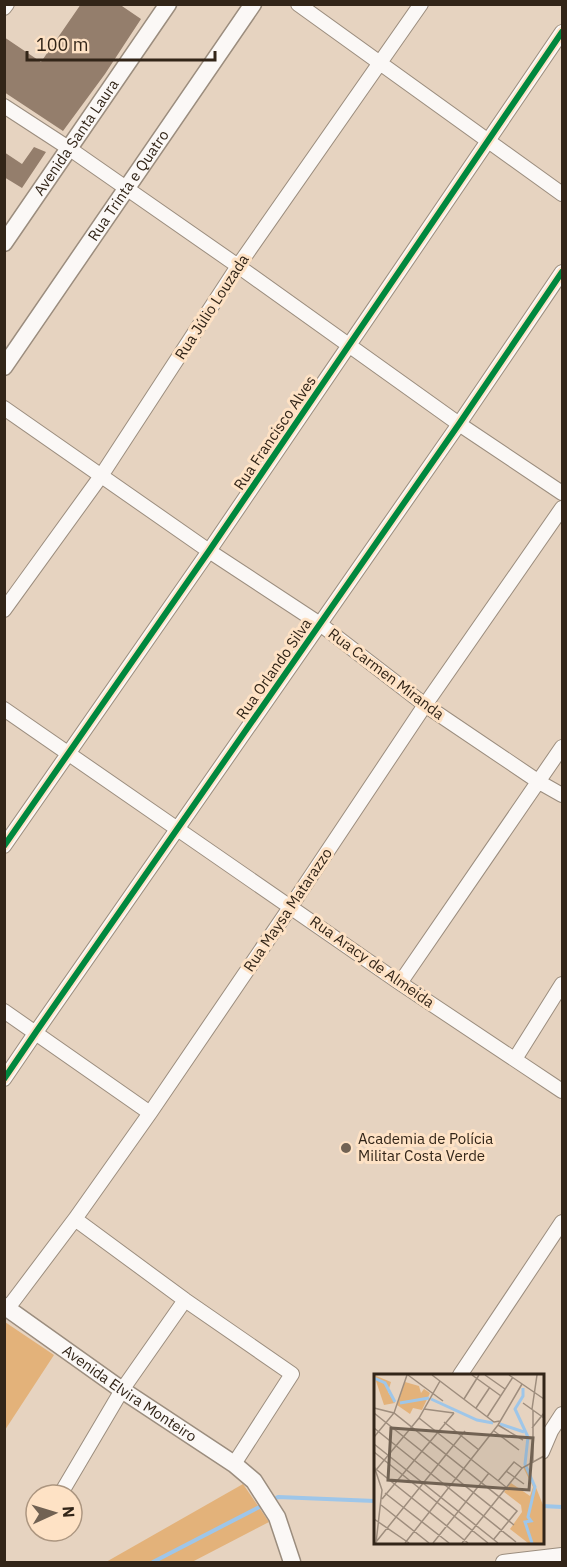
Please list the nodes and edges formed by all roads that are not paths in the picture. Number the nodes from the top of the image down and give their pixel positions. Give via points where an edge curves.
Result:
1 (168, 4) edge
2 (253, 4) edge
3 (298, 4) edge
4 (421, 4) edge
5 (562, 32) edge
6 (380, 64) junction
7 (4, 106) edge
8 (489, 141) junction
9 (70, 149) junction
10 (127, 188) junction
11 (562, 194) edge
12 (4, 243) edge
13 (238, 266) junction
14 (562, 272) edge
15 (350, 345) junction
16 (4, 368) edge
17 (4, 408) edge
18 (459, 424) junction
19 (101, 476) junction
20 (562, 493) edge
21 (562, 508) edge
22 (208, 551) junction
23 (4, 610) edge
24 (320, 624) junction
25 (425, 705) junction
26 (4, 709) edge
27 (562, 747) edge
28 (68, 754) junction
29 (539, 782) junction
30 (562, 795) edge
31 (178, 830) junction
32 (4, 846) edge
33 (291, 906) junction
34 (400, 983) junction
35 (562, 984) edge
36 (4, 1011) edge
37 (36, 1032) junction
38 (515, 1059) junction
39 (4, 1079) edge
40 (562, 1091) edge
41 (150, 1113) junction
42 (75, 1219) junction
43 (562, 1222) edge
44 (185, 1300) junction
45 (6, 1307) edge
46 (461, 1374) edge
47 (122, 1390) junction
48 (562, 1414) edge
49 (543, 1450) edge
50 (234, 1464) junction
51 (67, 1483) edge
52 (562, 1554) edge
53 (292, 1563) edge
54 (503, 1563) edge

1 - 9 street, Avenida Santa Laura
2 - 10 street, Rua Trinta e Quatro
3 - 6 street
4 - 6 street, Rua Júlio Louzada
5 - 8 street, Rua Francisco Alves
6 - 8 street
6 - 13 street, Rua Júlio Louzada
7 - 9 street
8 - 11 street
8 - 15 street, Rua Francisco Alves
9 - 10 street
9 - 12 street, Avenida Santa Laura
10 - 13 street
10 - 16 street, Rua Trinta e Quatro
13 - 15 street
13 - 19 street, Rua Júlio Louzada
14 - 18 street, Rua Orlando Silva
15 - 18 street
15 - 22 street, Rua Francisco Alves
17 - 19 street, Rua Carmen Miranda
18 - 20 street
18 - 24 street, Rua Orlando Silva
19 - 22 street, Rua Carmen Miranda
19 - 23 street, Rua Júlio Louzada
21 - 25 street, Rua Maysa Matarazzo
22 - 24 street, Rua Carmen Miranda
22 - 28 street, Rua Francisco Alves
24 - 25 street, Rua Carmen Miranda
24 - 31 street, Rua Orlando Silva
25 - 29 street, Rua Carmen Miranda
25 - 33 street, Rua Maysa Matarazzo
26 - 28 street, Rua Aracy de Almeida
27 - 29 street
28 - 31 street, Rua Aracy de Almeida
28 - 32 street, Rua Francisco Alves
29 - 30 street, Rua Carmen Miranda
29 - 34 street
31 - 33 street, Rua Aracy de Almeida
31 - 37 street, Rua Orlando Silva
33 - 34 street, Rua Aracy de Almeida
33 - 41 street, Rua Maysa Matarazzo
34 - 38 street, Rua Aracy de Almeida
35 - 38 street
36 - 37 street
37 - 39 street, Rua Orlando Silva
37 - 41 street
38 - 40 street, Rua Aracy de Almeida
41 - 42 street, Rua Maysa Matarazzo
42 - 44 street
42 - 45 street, Rua Maysa Matarazzo
43 - 46 street
44 - 47 street
44 - 50 street via 292,1374
45 - 47 street, Avenida Elvira Monteiro
47 - 50 street, Avenida Elvira Monteiro
47 - 51 street
48 - 49 street
50 - 53 street, Avenida Elvira Monteiro via 254,1481 277,1517
52 - 54 street

